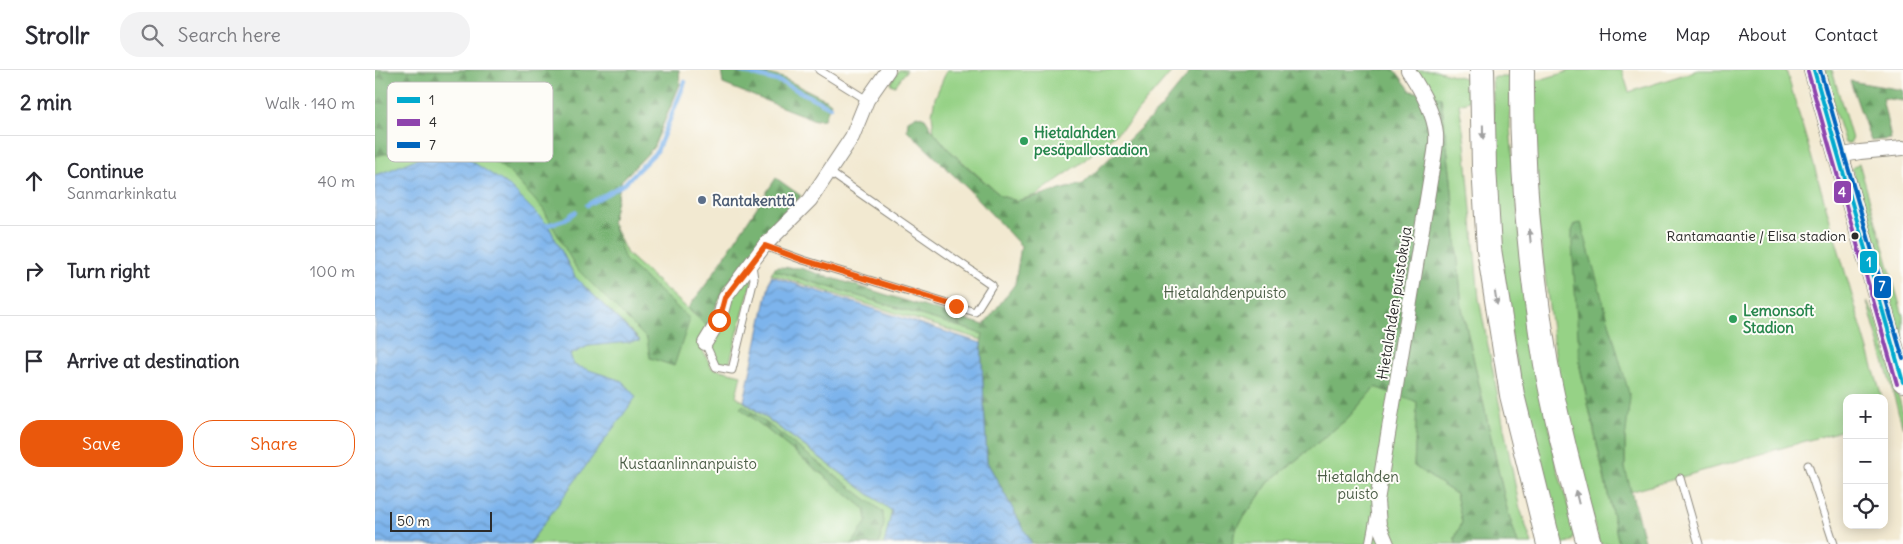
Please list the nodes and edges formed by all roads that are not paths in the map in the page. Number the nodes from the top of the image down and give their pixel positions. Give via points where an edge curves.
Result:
1 (819, 70) edge
2 (888, 70) edge
3 (1408, 70) edge
4 (1814, 70) edge
5 (1482, 76) edge
6 (1522, 80) edge
7 (867, 100) junction
8 (1903, 148) edge
9 (1839, 156) junction
10 (828, 171) junction
11 (765, 246) junction
12 (752, 264) junction
13 (705, 343) joint
14 (1903, 382) edge
15 (1808, 465) dead end
16 (1680, 478) dead end
17 (1377, 501) junction
18 (1369, 544) edge
19 (1387, 544) edge
20 (1549, 544) edge
21 (1589, 544) edge
22 (1699, 544) edge
23 (1834, 544) edge

1 - 7 lane
2 - 7 street
3 - 17 street, Hietalahden puistokuja via 1430,112 1436,135
4 - 9 main road
5 -> 20 highway via 1489,250 1512,396
21 -> 6 highway via 1547,364 1529,230
7 - 10 street via 852,137
8 - 9 street
9 - 14 main road
10 - 11 street via 810,200
10 - 11 lane via 992,285 975,312
11 - 12 street
12 - 13 street via 725,298 719,320
12 - 13 lane via 754,279 731,370 716,366
15 - 23 lane
16 - 22 lane
17 - 18 lane
17 - 19 street, Hietalahden puistokuja via 1379,525

